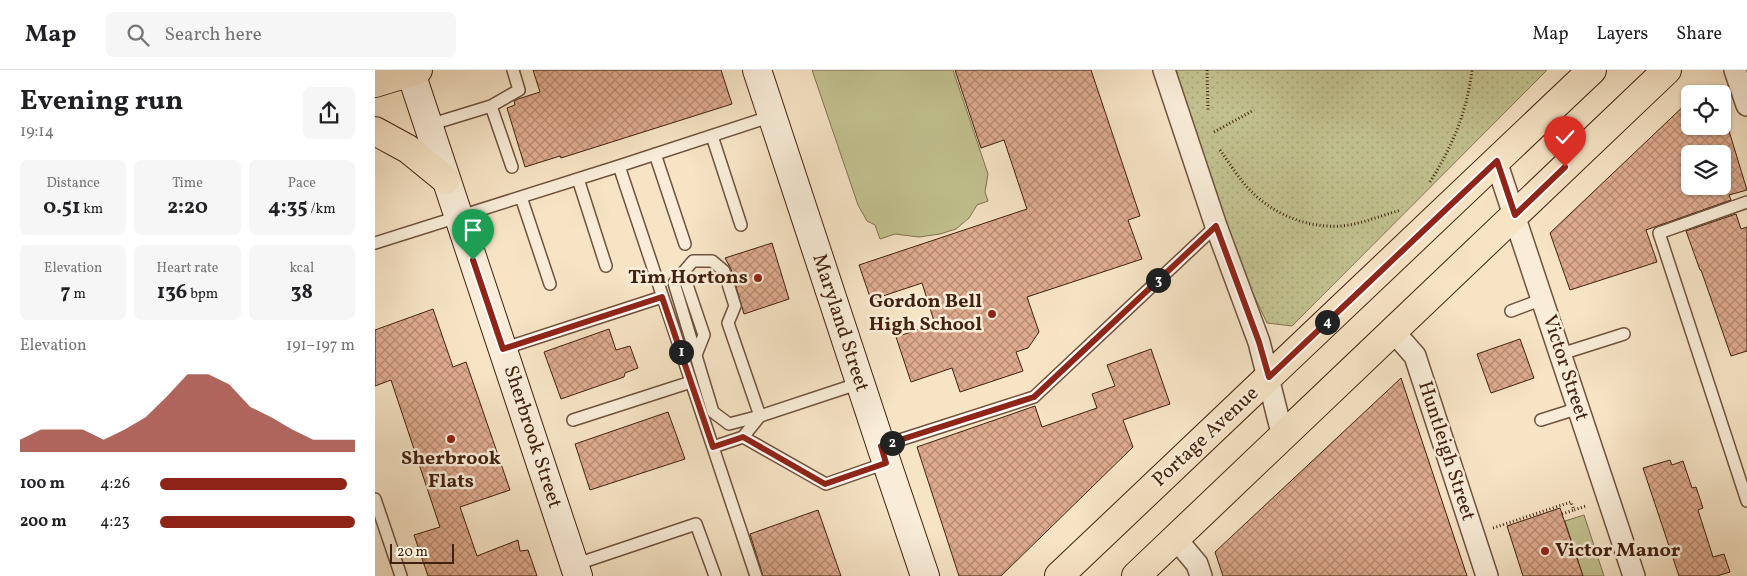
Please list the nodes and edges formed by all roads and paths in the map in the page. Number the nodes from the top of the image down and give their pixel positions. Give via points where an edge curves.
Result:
1 (513, 70) edge
2 (757, 70) edge
3 (1164, 70) edge
4 (1207, 70) edge
5 (1472, 70) edge
6 (1591, 70) edge
7 (1667, 70) edge
8 (1735, 70) edge
9 (413, 71) edge
10 (375, 84) edge
11 (1747, 105) edge
12 (491, 106) junction
13 (1254, 110) dead end
14 (1207, 111) dead end
15 (772, 116) junction
16 (429, 125) junction
17 (375, 131) edge
18 (1214, 132) dead end
19 (712, 136) junction
20 (1220, 150) dead end
21 (655, 154) junction
22 (1497, 161) junction
23 (619, 166) junction
24 (512, 167) dead end
25 (578, 179) junction
26 (447, 180) junction
27 (1430, 182) dead end
28 (521, 197) junction
29 (1747, 202) edge
30 (1401, 210) dead end
31 (1515, 215) junction
32 (459, 216) junction
33 (741, 226) dead end
34 (1216, 226) junction
35 (375, 243) edge
36 (685, 244) dead end
37 (606, 266) dead end
38 (550, 284) dead end
39 (662, 297) junction
40 (1543, 300) junction
41 (1511, 311) dead end
42 (1393, 332) junction
43 (1624, 334) dead end
44 (503, 349) junction
45 (1561, 354) junction
46 (1269, 377) junction
47 (691, 382) junction
48 (860, 383) junction
49 (1579, 408) junction
50 (760, 416) junction
51 (573, 420) dead end
52 (1541, 420) dead end
53 (743, 437) junction
54 (1283, 437) junction
55 (713, 447) junction
56 (883, 455) junction
57 (375, 499) edge
58 (1747, 501) edge
59 (1586, 506) dead end
60 (1574, 510) junction
61 (1562, 514) dead end
62 (1474, 535) junction
63 (1175, 539) junction
64 (576, 570) edge
65 (401, 576) edge
66 (715, 576) edge
67 (756, 576) edge
68 (925, 576) edge
69 (1059, 576) edge
70 (1136, 576) edge
71 (1201, 576) edge
72 (1487, 576) edge
73 (1635, 576) edge

1 - 12 lane via 519,90
2 - 15 main road, Maryland Street
3 - 34 street
4 - 14 path
5 - 27 path via 1459,126
6 - 22 main road, Portage Avenue
7 - 31 main road
8 - 11 street
9 - 10 main road
9 - 16 main road, Sherbrook Street
12 - 16 lane
12 - 24 lane
13 - 18 path
15 - 19 lane
15 - 48 main road, Maryland Street
16 - 26 main road, Sherbrook Street
17 - 26 main road via 408,149
19 - 21 lane
19 - 33 lane
20 - 30 path via 1258,198 1297,221 1340,226
21 - 23 lane
21 - 36 lane
22 - 31 street, Victor Street
22 - 46 main road, Portage Avenue
23 - 25 lane
23 - 39 lane
25 - 28 lane
25 - 37 lane
26 - 32 main road, Sherbrook Street
28 - 32 lane
28 - 38 lane
29 - 58 lane via 1659,233
31 - 40 street, Victor Street
31 - 42 main road
32 - 35 lane
32 - 44 main road, Sherbrook Street
34 - 46 street
34 - 56 lane via 1034,397
39 - 44 lane
39 - 47 lane
40 - 41 lane
40 - 45 street, Victor Street
42 - 54 main road
42 - 62 street, Huntleigh Street via 1415,356
43 - 45 lane
44 - 64 main road, Sherbrook Street
45 - 49 street, Victor Street
46 - 54 street
46 - 69 main road, Portage Avenue
47 - 51 lane
47 - 55 lane
48 - 50 lane
48 - 56 main road, Maryland Street
49 - 52 lane
49 - 73 street, Victor Street
50 - 50 lane via 728,323 735,306 724,272 712,261 693,262 674,283 713,412 729,424
50 - 53 lane
53 - 55 lane
53 - 56 lane via 825,484
54 - 63 main road
55 - 67 lane
56 - 68 main road, Maryland Street
57 - 65 lane
59 - 60 path
60 - 61 path
60 - 62 path via 1571,502
62 - 72 street, Huntleigh Street
63 - 70 main road
63 - 71 street via 1197,564
64 - 66 lane via 696,524

